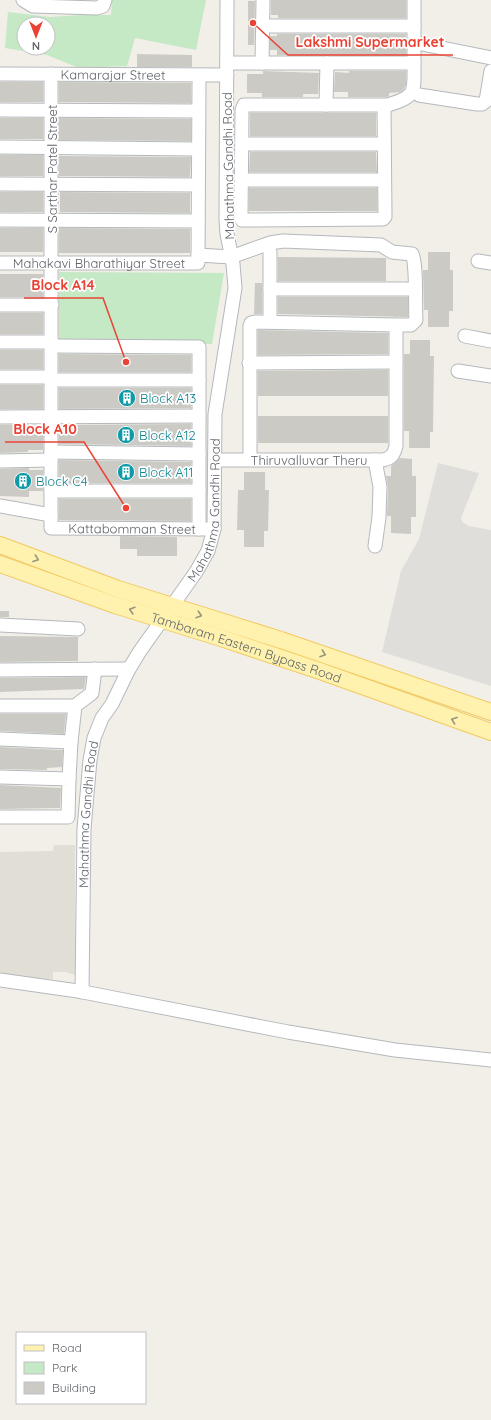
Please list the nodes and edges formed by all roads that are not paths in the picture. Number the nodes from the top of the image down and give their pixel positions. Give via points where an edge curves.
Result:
1 (23, 0) edge
2 (105, 0) edge
3 (227, 0) edge
4 (263, 0) edge
5 (414, 0) edge
6 (263, 26) junction
7 (414, 26) junction
8 (422, 44) dead end
9 (491, 58) edge
10 (262, 63) junction
11 (327, 63) junction
12 (414, 63) junction
13 (227, 69) junction
14 (491, 71) edge
15 (0, 74) edge
16 (51, 74) junction
17 (199, 83) dead end
18 (419, 95) dead end
19 (326, 105) junction
20 (384, 105) junction
21 (0, 110) edge
22 (51, 110) junction
23 (198, 111) junction
24 (242, 144) junction
25 (384, 144) junction
26 (0, 147) edge
27 (52, 147) junction
28 (198, 149) junction
29 (242, 180) junction
30 (384, 180) junction
31 (0, 184) edge
32 (52, 184) junction
33 (198, 185) junction
34 (0, 220) edge
35 (52, 220) junction
36 (198, 221) junction
37 (270, 252) dead end
38 (232, 258) junction
39 (198, 259) junction
40 (0, 263) edge
41 (52, 263) junction
42 (270, 289) junction
43 (415, 289) junction
44 (0, 304) edge
45 (52, 305) junction
46 (270, 322) junction
47 (396, 325) junction
48 (465, 336) dead end
49 (491, 341) edge
50 (0, 342) edge
51 (52, 344) junction
52 (396, 362) junction
53 (249, 363) junction
54 (458, 371) dead end
55 (491, 376) edge
56 (0, 377) edge
57 (52, 378) junction
58 (199, 380) junction
59 (199, 416) junction
60 (0, 417) edge
61 (51, 417) junction
62 (199, 454) junction
63 (51, 456) junction
64 (250, 459) junction
65 (215, 460) junction
66 (375, 460) junction
67 (0, 461) edge
68 (51, 491) junction
69 (199, 491) junction
70 (0, 506) edge
71 (51, 515) junction
72 (51, 528) joint
73 (199, 529) junction
74 (214, 529) junction
75 (0, 545) edge
76 (375, 546) dead end
77 (0, 564) edge
78 (171, 606) junction
79 (161, 619) junction
80 (0, 625) edge
81 (78, 629) dead end
82 (95, 669) junction
83 (129, 669) junction
84 (0, 670) edge
85 (0, 706) edge
86 (74, 706) junction
87 (491, 712) edge
88 (491, 732) edge
89 (0, 740) edge
90 (71, 742) junction
91 (0, 777) edge
92 (69, 779) junction
93 (0, 817) edge
94 (0, 980) edge
95 (82, 992) junction
96 (491, 1060) edge

1 - 2 street via 33,6 97,8 103,6
3 - 13 street, Mahathma Gandhi Road
4 - 6 street
5 - 7 street
6 - 7 street
6 - 10 street
7 - 12 street
8 - 9 street
10 - 11 street, Kamarajar Street
10 - 13 street, Kamarajar Street
11 - 12 street, Kamarajar Street
11 - 19 street
12 - 20 street via 414,87 410,96
13 - 16 street, Kamarajar Street
13 - 38 street, Mahathma Gandhi Road via 226,219
14 - 18 street via 486,101 482,104
15 - 16 street, Kamarajar Street
16 - 22 street, S Sarthar Patel Street
17 - 23 street
19 - 20 street
19 - 24 street via 244,105
20 - 25 street
21 - 22 street
22 - 23 street
22 - 27 street, S Sarthar Patel Street
23 - 28 street
24 - 25 street
24 - 29 street
25 - 30 street
26 - 27 street
27 - 28 street
27 - 32 street, S Sarthar Patel Street
28 - 33 street
29 - 30 street
29 - 30 street via 241,220 244,221 382,220 385,217
31 - 32 street
32 - 33 street
32 - 35 street, S Sarthar Patel Street
33 - 36 street
34 - 35 street
35 - 36 street
35 - 41 street, S Sarthar Patel Street
36 - 39 street
37 - 42 street
38 - 39 street, Mahakavi Bharathiyar Street
38 - 43 street via 270,243 381,246 392,252 412,254
38 - 65 street, Mahathma Gandhi Road via 234,288 215,414
39 - 41 street, Mahakavi Bharathiyar Street
40 - 41 street, Mahakavi Bharathiyar Street
41 - 45 street, S Sarthar Patel Street
42 - 43 street
42 - 46 street
43 - 47 street via 416,320 411,325
44 - 45 street
45 - 51 street, S Sarthar Patel Street
46 - 47 street
46 - 53 street via 251,323
47 - 52 street
48 - 49 street
50 - 51 street
51 - 57 street, S Sarthar Patel Street
51 - 58 street via 199,347
52 - 53 street
52 - 66 street, Thiruvalluvar Theru via 396,446 393,456 389,459
53 - 64 street
54 - 55 street
56 - 57 street
57 - 58 street
57 - 61 street, S Sarthar Patel Street
58 - 59 street
59 - 61 street
59 - 62 street
60 - 61 street
61 - 63 street, S Sarthar Patel Street
62 - 63 street
62 - 69 street
63 - 67 street
63 - 68 street, S Sarthar Patel Street
64 - 65 street, Thiruvalluvar Theru
64 - 66 street, Thiruvalluvar Theru
65 - 74 street, Mahathma Gandhi Road
66 - 76 street via 380,486
68 - 69 street
68 - 71 street, S Sarthar Patel Street
69 - 73 street
70 - 71 street
71 - 72 street, S Sarthar Patel Street
72 - 73 street, Kattabomman Street
73 - 74 street, Kattabomman Street
74 - 78 street, Mahathma Gandhi Road via 208,551
75 -> 78 main road, Tambaram Eastern Bypass Road
79 -> 77 main road, Tambaram Eastern Bypass Road
78 - 79 street, Mahathma Gandhi Road
78 -> 87 main road, Tambaram Eastern Bypass Road via 281,640
79 - 83 street, Mahathma Gandhi Road
88 -> 79 main road, Tambaram Eastern Bypass Road via 320,671
80 - 81 street
82 - 83 street
82 - 84 street
82 - 86 street via 92,693
83 - 95 street, Mahathma Gandhi Road via 112,704 98,725 90,760 84,829
85 - 86 street
86 - 90 street
89 - 90 street
90 - 92 street
91 - 92 street
92 - 93 street via 68,817
94 - 95 street
95 - 96 street via 395,1050

